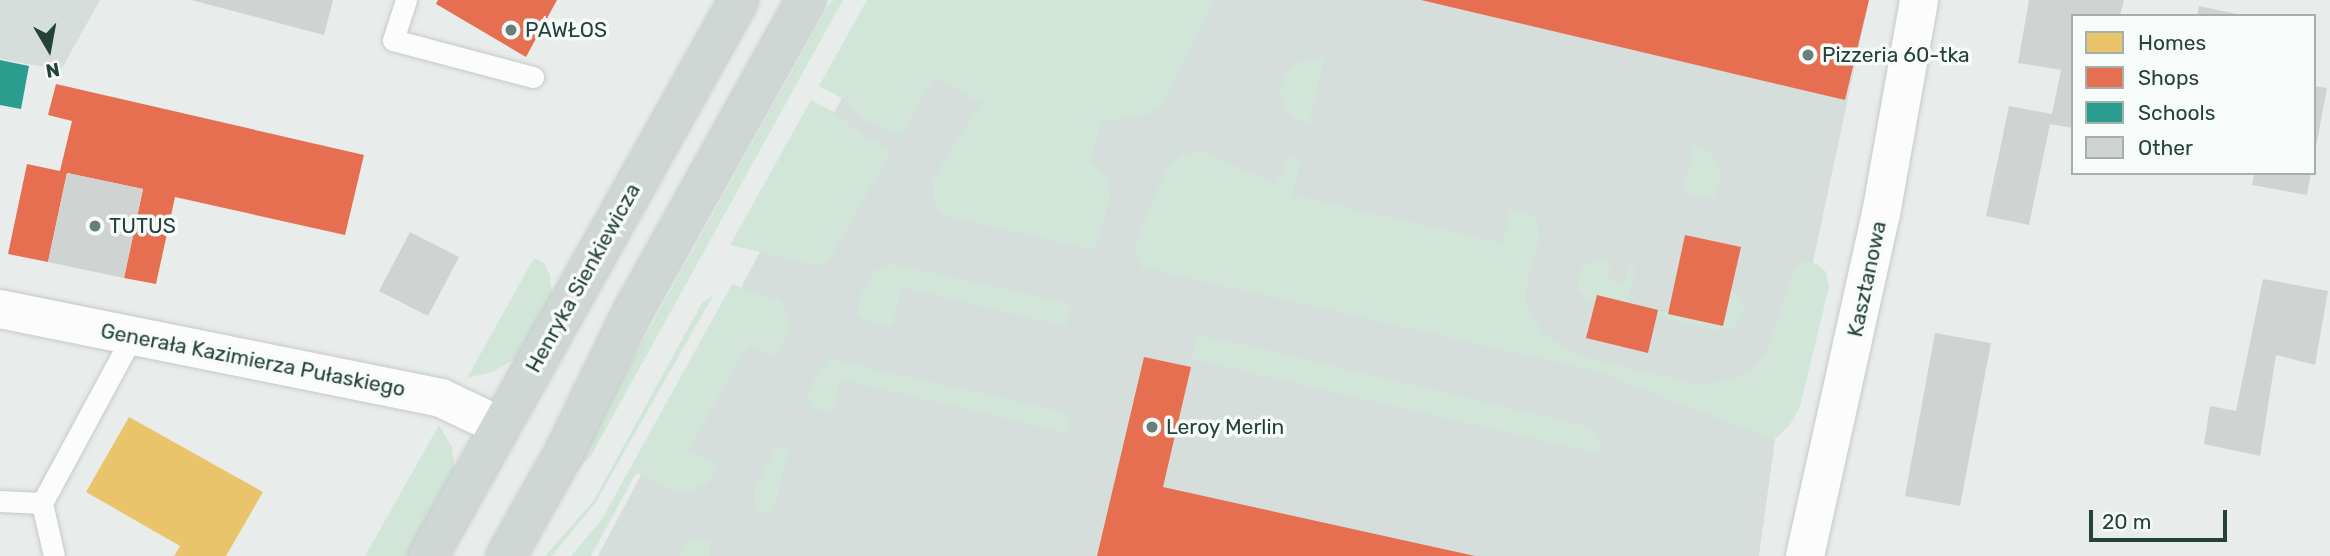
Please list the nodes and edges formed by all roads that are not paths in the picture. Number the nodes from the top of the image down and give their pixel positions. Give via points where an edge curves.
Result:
1 (406, 0) edge
2 (739, 0) edge
3 (806, 0) edge
4 (1919, 0) edge
5 (533, 77) dead end
6 (0, 309) edge
7 (132, 335) junction
8 (500, 426) junction
9 (0, 501) edge
10 (42, 503) junction
11 (54, 556) edge
12 (428, 556) edge
13 (506, 556) edge
14 (1805, 556) edge

1 - 5 lane via 393,40
2 - 8 main road, Henryka Sienkiewicza
3 - 13 main road via 632,313 564,453
4 - 14 street, Kasztanowa via 1881,214
6 - 7 street, Generała Kazimierza Pułaskiego
7 - 8 street, Generała Kazimierza Pułaskiego via 440,398
7 - 10 lane
8 - 12 main road, Henryka Sienkiewicza
9 - 10 lane
10 - 11 lane

